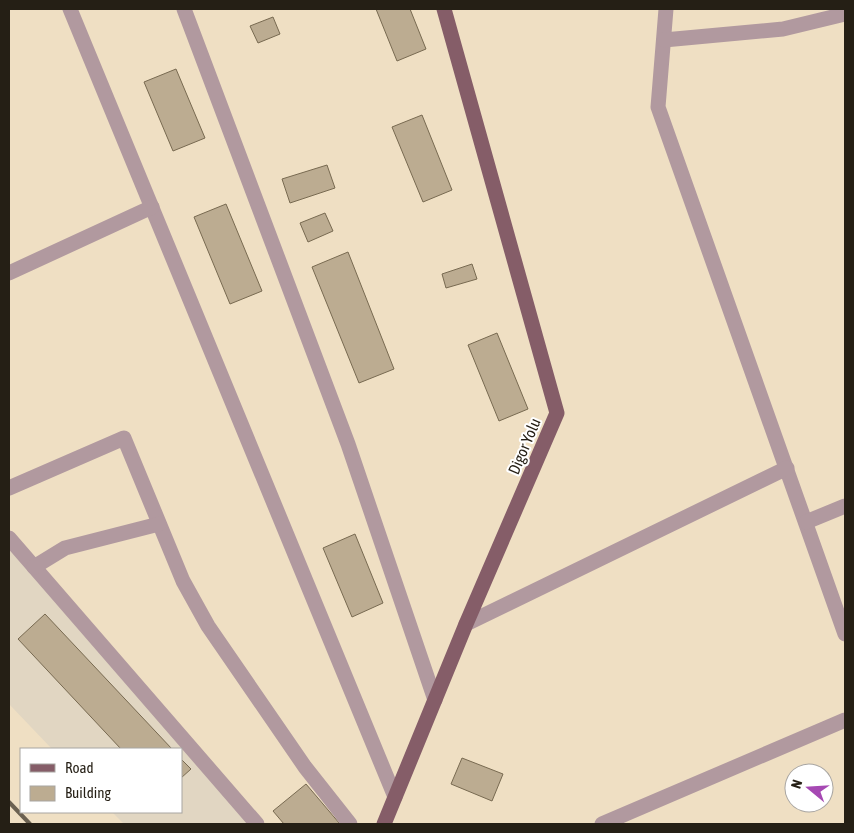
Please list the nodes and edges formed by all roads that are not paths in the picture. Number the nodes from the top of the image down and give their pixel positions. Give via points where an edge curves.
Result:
1 (70, 9) edge
2 (184, 9) edge
3 (444, 9) edge
4 (666, 9) edge
5 (845, 14) edge
6 (664, 40) junction
7 (152, 207) junction
8 (9, 272) edge
9 (786, 468) junction
10 (9, 488) edge
11 (845, 506) edge
12 (806, 522) junction
13 (159, 524) junction
14 (9, 538) edge
15 (34, 567) junction
16 (466, 624) junction
17 (844, 629) edge
18 (435, 700) junction
19 (845, 720) edge
20 (395, 797) junction
21 (257, 824) edge
22 (350, 824) edge
23 (384, 824) edge
24 (602, 824) edge

1 - 7 street
2 - 18 street via 348,444
3 - 16 main road, Digor Yolu via 557,413
4 - 6 street
5 - 6 street via 783,29
6 - 9 street via 658,108
7 - 8 street
7 - 20 street
9 - 12 street
9 - 16 street
10 - 13 street via 124,438
11 - 12 street
12 - 17 street
13 - 15 street via 65,548
13 - 22 street via 208,626 304,767
14 - 15 street
15 - 21 street
16 - 18 main road, Digor Yolu
18 - 20 main road, Digor Yolu
19 - 24 street
20 - 23 main road, Digor Yolu

